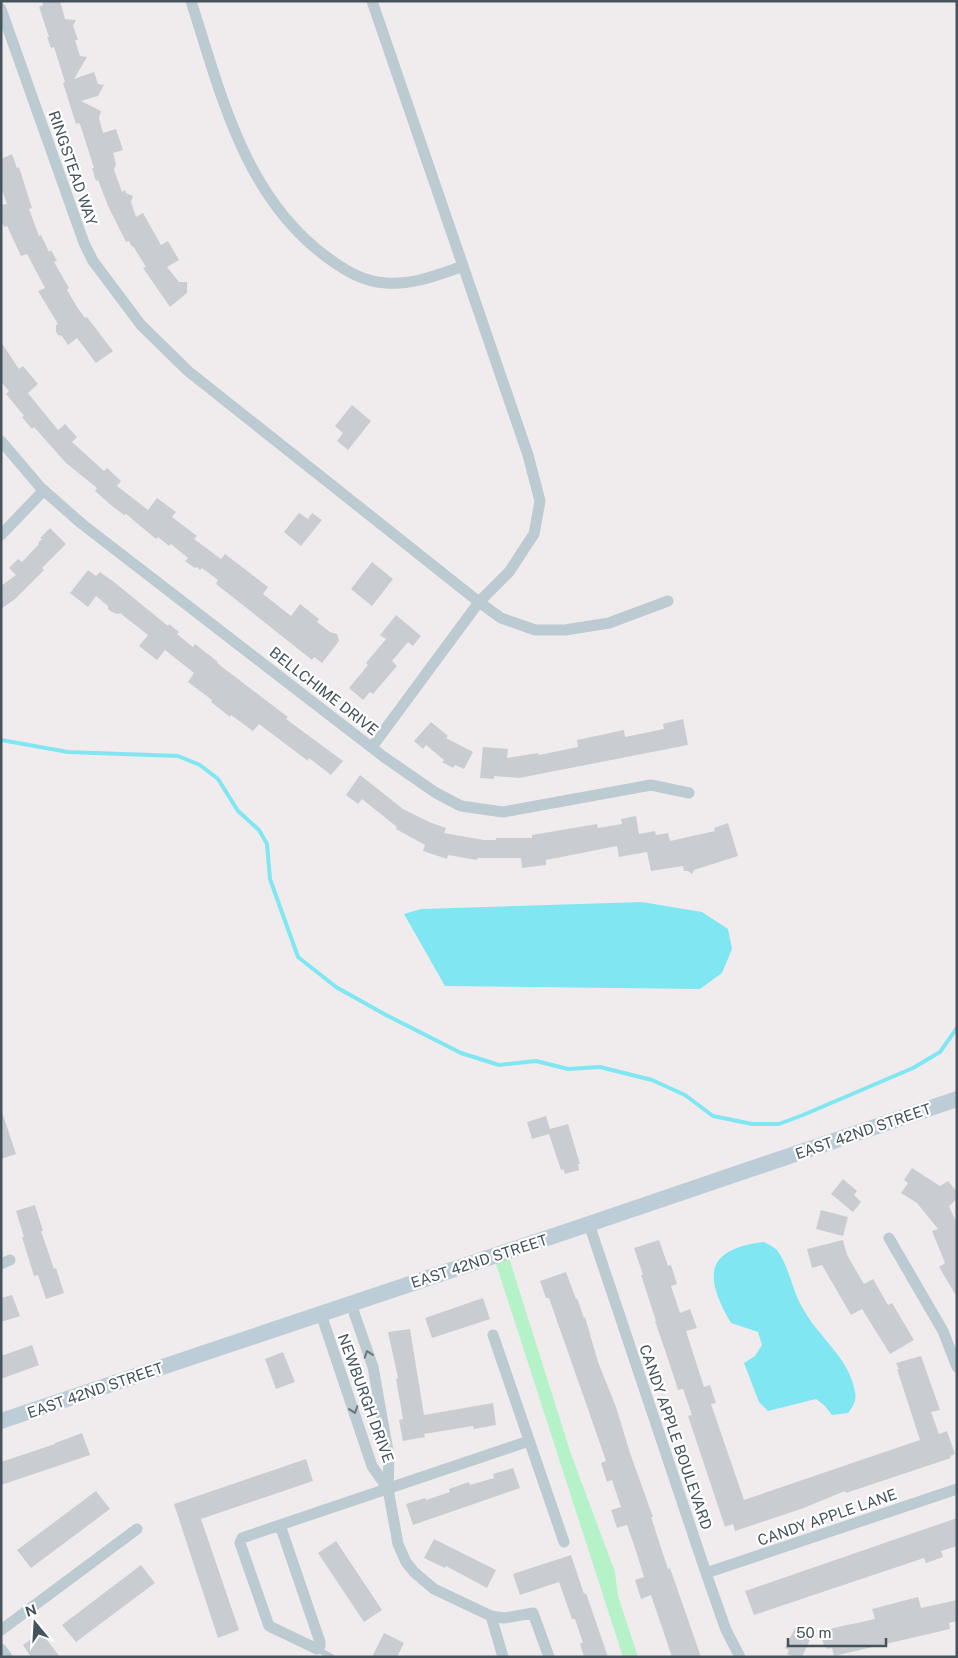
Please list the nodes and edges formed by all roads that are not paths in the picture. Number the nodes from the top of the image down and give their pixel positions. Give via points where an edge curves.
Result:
1 (190, 1) edge
2 (372, 1) edge
3 (1, 9) edge
4 (463, 266) junction
5 (1, 441) edge
6 (44, 490) junction
7 (1, 534) edge
8 (668, 601) dead end
9 (479, 602) junction
10 (372, 747) junction
11 (689, 793) dead end
12 (957, 1098) edge
13 (589, 1224) junction
14 (889, 1238) dead end
15 (351, 1304) junction
16 (321, 1314) junction
17 (493, 1335) dead end
18 (957, 1367) edge
19 (1, 1421) edge
20 (529, 1441) junction
21 (388, 1488) junction
22 (957, 1489) edge
23 (280, 1526) junction
24 (137, 1529) dead end
25 (564, 1542) dead end
26 (706, 1573) junction
27 (491, 1616) junction
28 (1, 1630) edge
29 (1, 1648) edge
30 (317, 1649) junction
31 (7, 1657) edge
32 (332, 1657) edge
33 (503, 1657) edge
34 (548, 1657) edge
35 (740, 1657) edge

1 - 4 street via 232,127 252,169 280,212 304,239 350,272 384,283 414,281
2 - 4 street
3 - 9 street, RINGSTEAD WAY via 84,243 92,261 141,325 188,371
4 - 9 street via 528,455 540,502 534,534 509,572
5 - 6 street, BELLCHIME DRIVE
6 - 7 street
6 - 10 street, BELLCHIME DRIVE via 82,524
8 - 9 street, RINGSTEAD WAY via 609,623 565,630 535,630 501,618
9 - 10 street
10 - 11 street, BELLCHIME DRIVE via 436,793 461,806 503,812 651,785
12 - 13 street, EAST 42ND STREET
13 - 15 street, EAST 42ND STREET
13 - 26 street, CANDY APPLE BOULEVARD
14 - 18 street via 943,1331
15 - 16 street, EAST 42ND STREET
21 -> 15 street via 389,1457 373,1367
16 - 19 street, EAST 42ND STREET
16 -> 21 street, NEWBURGH DRIVE via 372,1466
17 - 20 street
20 - 21 street
20 - 25 street
21 - 23 street
21 - 27 street, NEWBURGH DRIVE via 398,1544 409,1567 434,1589
22 - 26 street, CANDY APPLE LANE
23 - 30 street via 320,1642
23 - 30 street via 242,1538 240,1543 269,1626
24 - 28 street
26 - 35 street, CANDY APPLE BOULEVARD via 726,1630
27 - 33 street
27 - 34 street, NEWBURGH DRIVE via 504,1618 533,1613
29 - 31 street
30 - 32 lane

